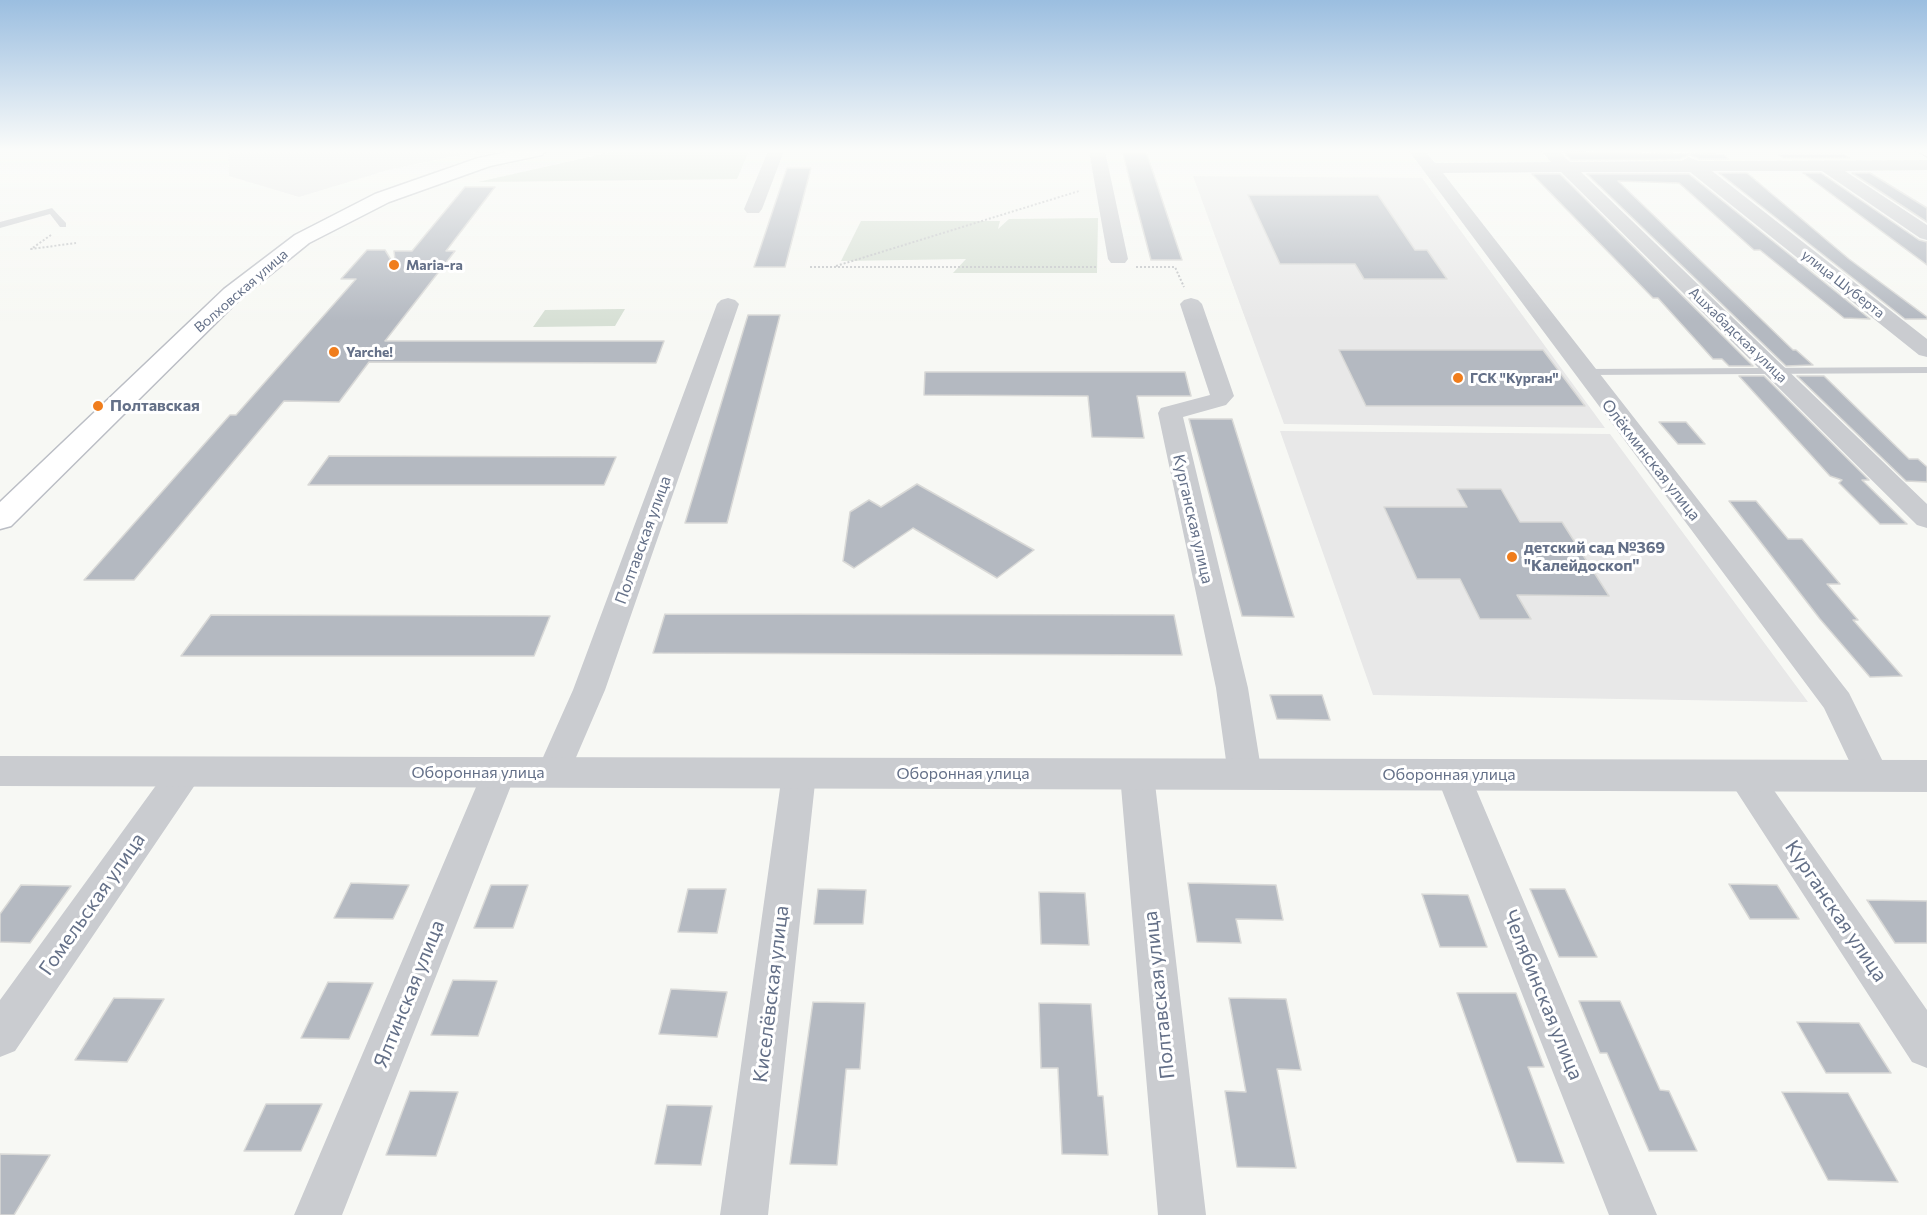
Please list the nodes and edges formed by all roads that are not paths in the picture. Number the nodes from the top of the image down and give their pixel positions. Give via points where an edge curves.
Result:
1 (363, 208) edge
2 (1107, 208) edge
3 (1460, 208) edge
4 (1608, 208) edge
5 (1747, 208) edge
6 (1888, 208) edge
7 (0, 225) edge
8 (63, 225) road end
9 (1927, 234) edge
10 (1117, 264) road end
11 (728, 304) dead end
12 (1191, 304) road end
13 (1927, 350) edge
14 (1927, 370) edge
15 (1584, 372) junction
16 (1775, 372) junction
17 (0, 519) edge
18 (1927, 519) edge
19 (0, 771) edge
20 (184, 772) junction
21 (500, 773) junction
22 (553, 773) junction
23 (799, 774) junction
24 (1137, 775) junction
25 (1245, 775) junction
26 (1453, 775) junction
27 (1745, 776) junction
28 (1873, 776) junction
29 (1927, 776) edge
30 (0, 1036) edge
31 (1927, 1047) edge
32 (318, 1215) edge
33 (744, 1215) edge
34 (1182, 1215) edge
35 (1633, 1215) edge

1 - 17 main road, Волховская улица via 302,238 232,294
2 - 10 street
3 - 15 street, Олёкминская улица
4 - 16 street, Ашхабадская улица
5 - 13 street, улица Шуберта
6 - 9 street
7 - 8 lane via 52,212
11 - 22 street, Полтавская улица via 589,690
12 - 25 street, Курганская улица via 1222,396 1170,413 1232,688
14 - 16 lane
15 - 16 lane
15 - 28 street, Олёкминская улица via 1837,702
16 - 18 street, Ашхабадская улица
19 - 20 street, Оборонная улица
20 - 21 street, Оборонная улица
20 - 30 street, Гомельская улица
21 - 22 street, Оборонная улица
21 - 32 street, Ялтинская улица
22 - 23 street, Оборонная улица
23 - 24 street, Оборонная улица
23 - 33 street, Киселёвская улица
24 - 25 street, Оборонная улица
24 - 34 street, Полтавская улица
25 - 26 street, Оборонная улица
26 - 27 street, Оборонная улица
26 - 35 street, Челябинская улица
27 - 28 street, Оборонная улица
27 - 31 street, Курганская улица
28 - 29 street, Оборонная улица

